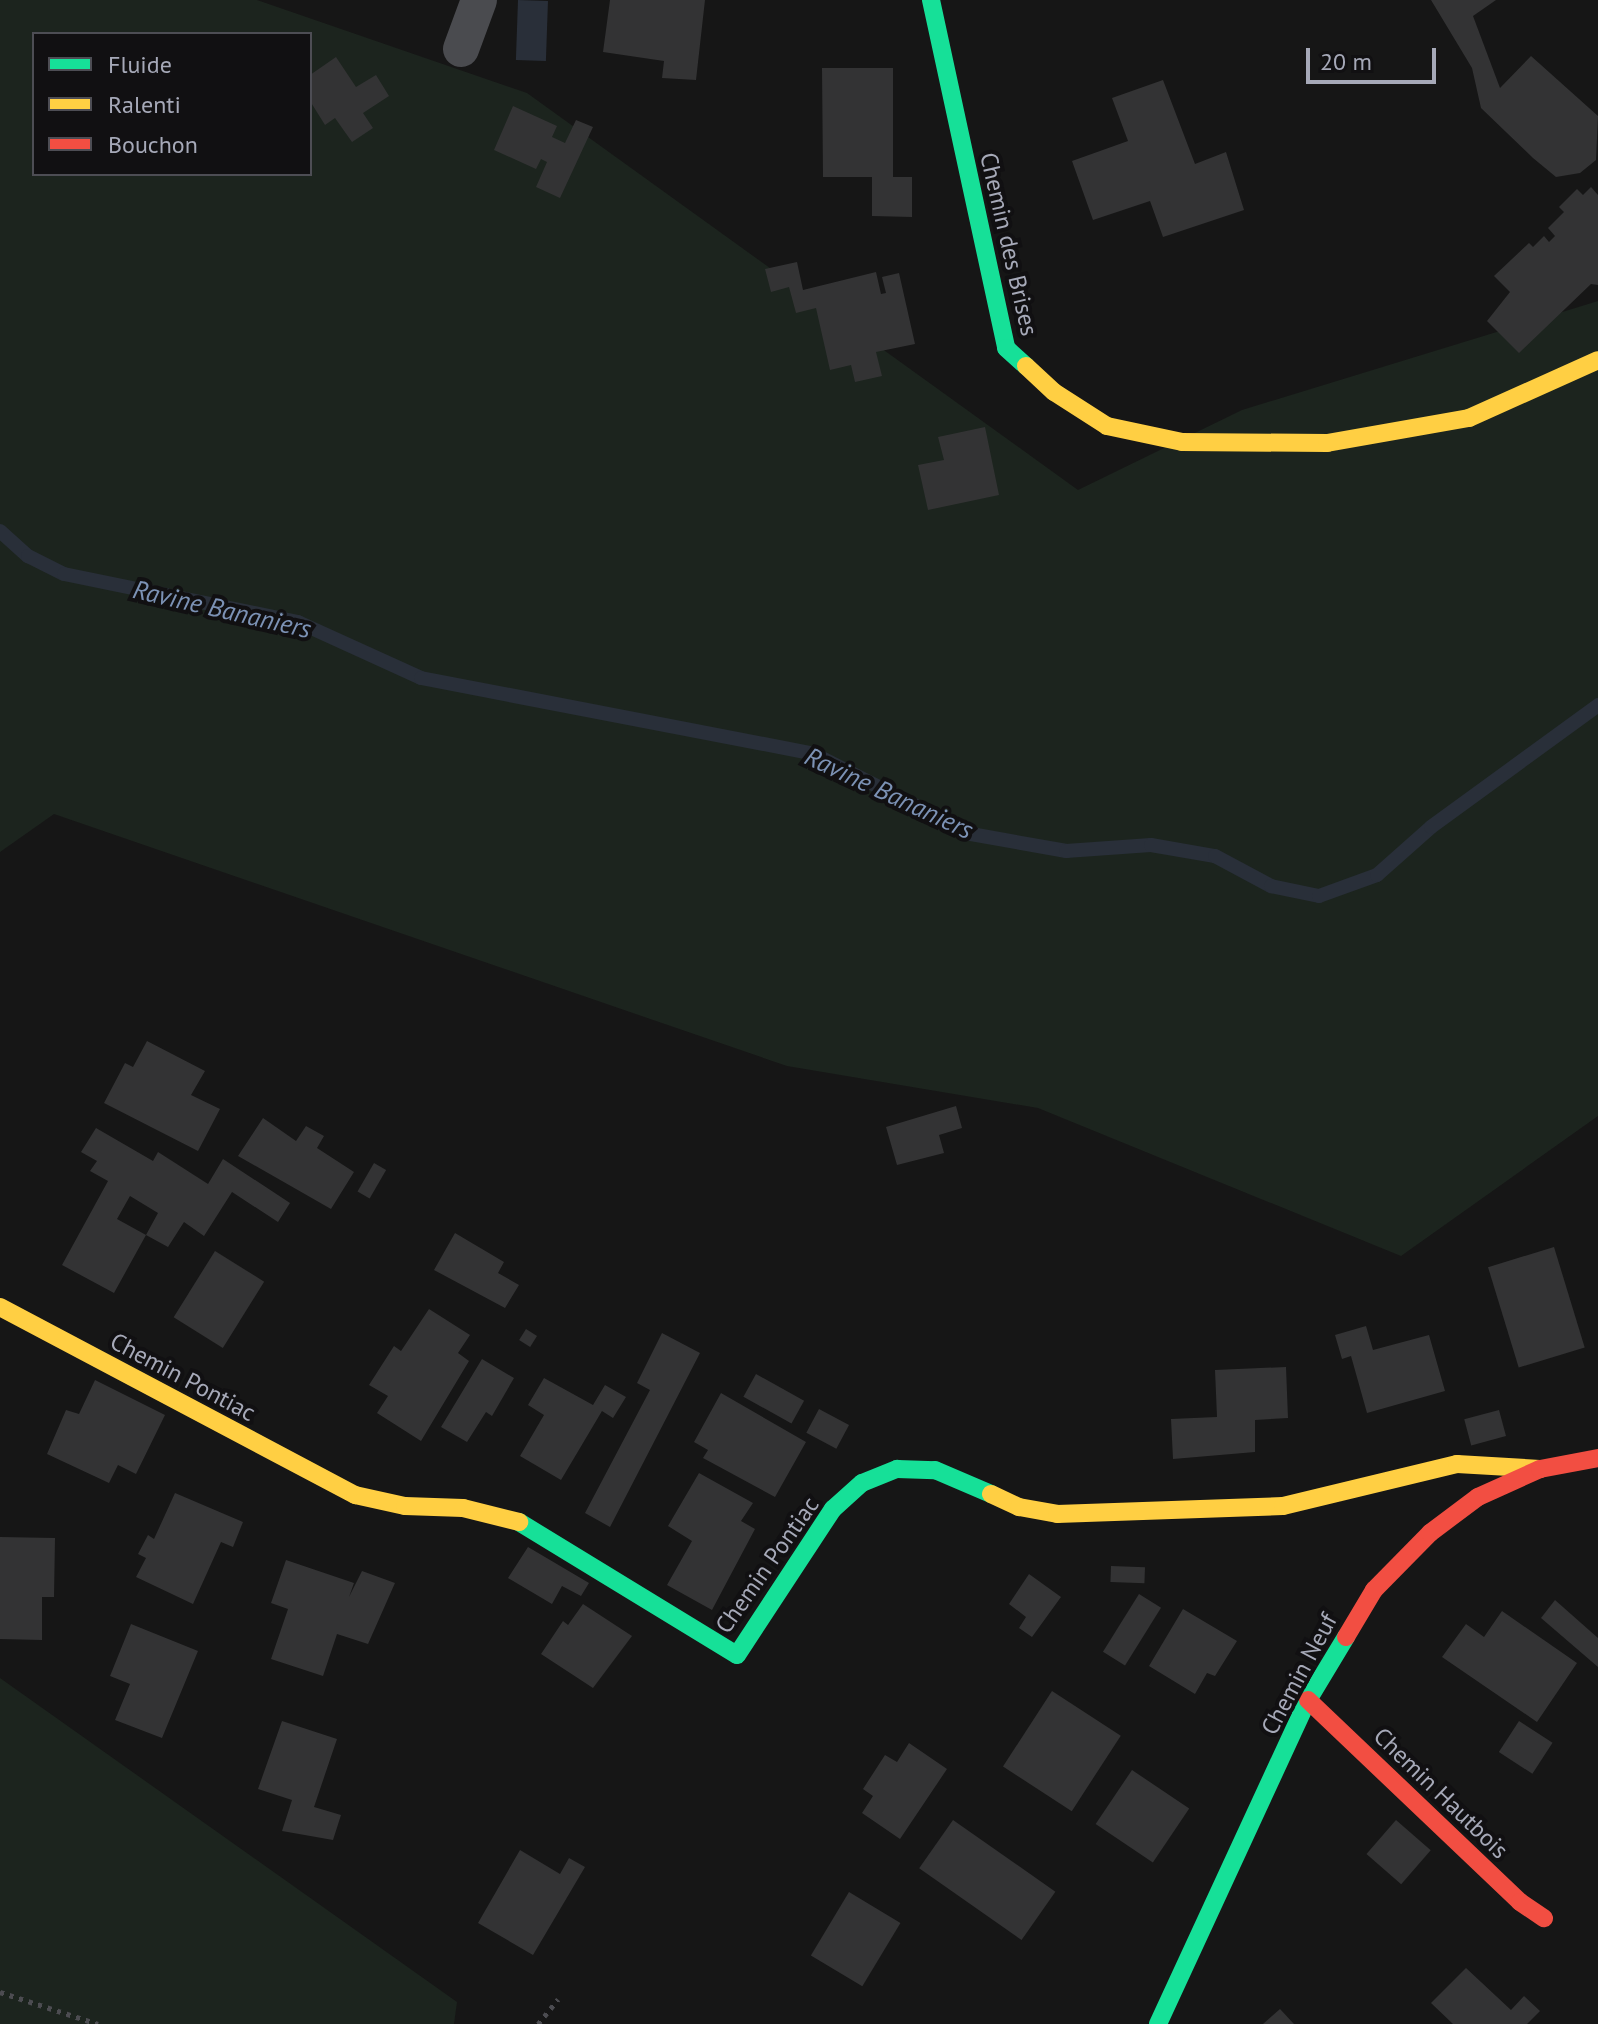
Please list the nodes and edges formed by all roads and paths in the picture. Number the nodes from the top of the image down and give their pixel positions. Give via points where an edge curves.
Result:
1 (479, 0) edge
2 (931, 0) edge
3 (461, 49) dead end
4 (1598, 360) edge
5 (0, 1307) edge
6 (1598, 1458) edge
7 (1540, 1469) junction
8 (1308, 1700) junction
9 (1544, 1918) dead end
10 (0, 1992) edge
11 (558, 1999) dead end
12 (98, 2024) edge
13 (538, 2024) edge
14 (1158, 2024) edge

1 - 3 street
2 - 4 street, Chemin des Brises via 1006,348 1054,392 1107,426 1182,442 1327,443 1469,418
5 - 7 street, Chemin Pontiac via 355,1495 405,1506 463,1508 522,1523 737,1655 833,1509 862,1483 897,1469 935,1470 1019,1507 1057,1514 1283,1506 1457,1464
6 - 7 street, Chemin Neuf
7 - 8 street, Chemin Neuf via 1478,1497 1430,1533 1374,1590
8 - 9 street, Chemin Hautbois via 1520,1902
8 - 14 street, Chemin Neuf
10 - 12 path
11 - 13 path

